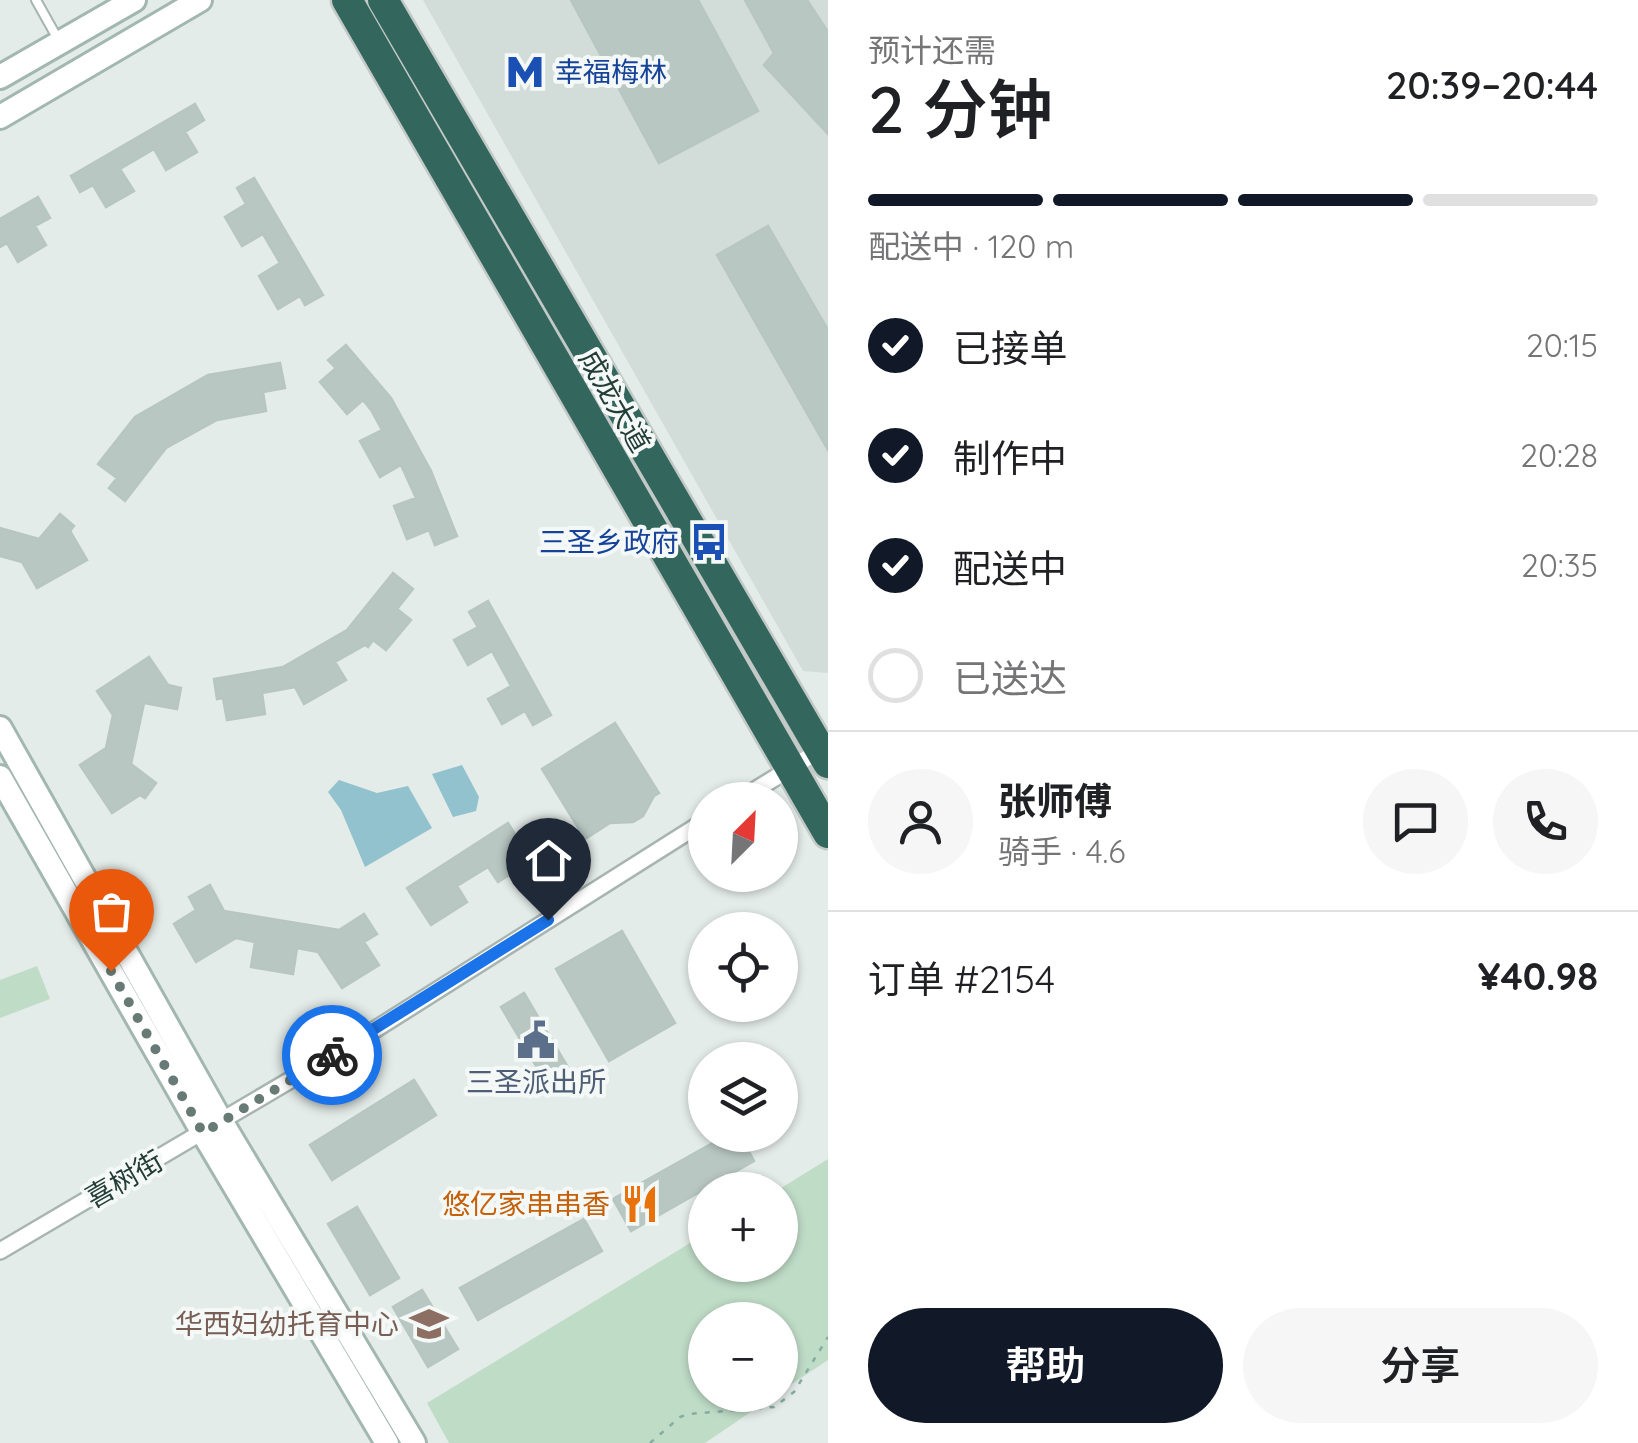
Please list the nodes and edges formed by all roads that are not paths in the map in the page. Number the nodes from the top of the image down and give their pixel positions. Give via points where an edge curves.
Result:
1 (36, 0) edge
2 (134, 0) edge
3 (200, 0) edge
4 (346, 0) edge
5 (383, 0) edge
6 (62, 45) junction
7 (0, 78) edge
8 (0, 117) edge
9 (0, 728) edge
10 (825, 752) edge
11 (788, 769) junction
12 (0, 777) edge
13 (767, 782) edge
14 (688, 832) edge
15 (828, 833) edge
16 (212, 1127) junction
17 (0, 1251) edge
18 (387, 1443) edge
19 (414, 1443) edge

1 - 6 lane
2 - 6 street
3 - 8 street
4 - 11 highway, 成龙大道
5 - 10 highway, 成龙大道
6 - 7 street
9 - 16 street
10 - 11 street
11 - 13 street
11 - 15 highway, 成龙大道
12 - 16 street
14 - 16 street, 喜树街
16 - 17 street, 喜树街
16 - 18 street
16 - 19 street

